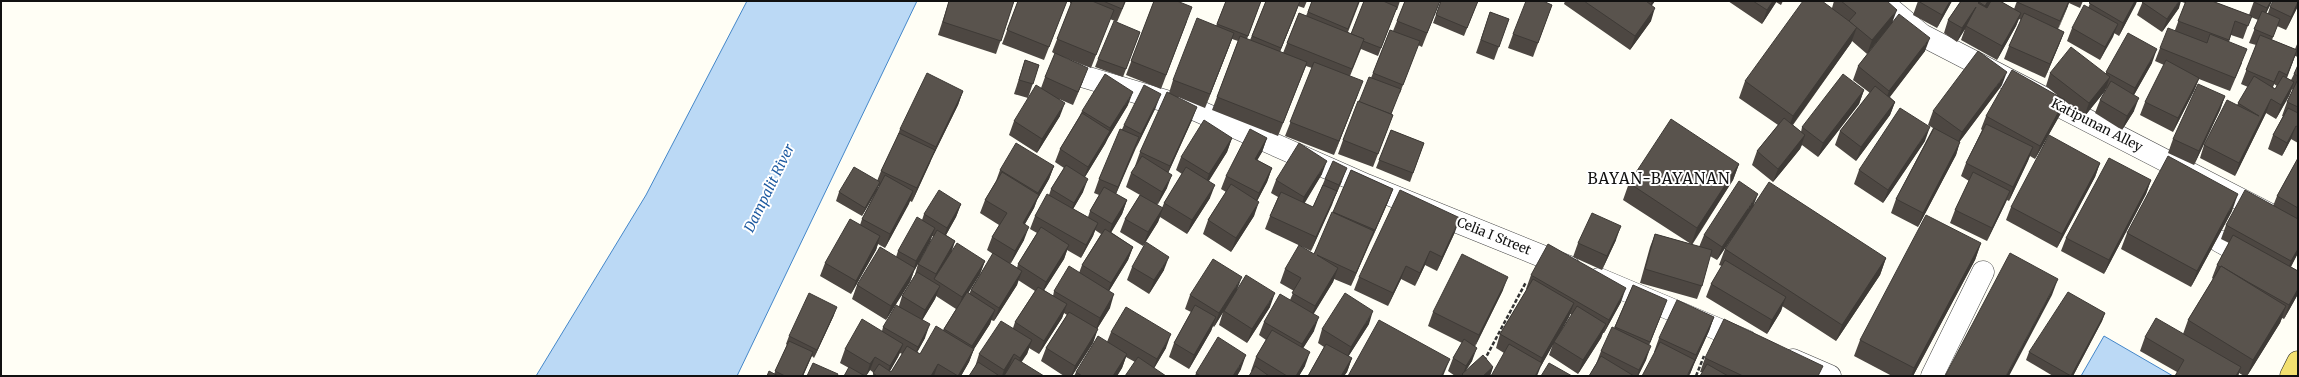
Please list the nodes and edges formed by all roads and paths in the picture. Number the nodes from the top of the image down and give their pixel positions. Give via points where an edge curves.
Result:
1 (1881, 1) edge
2 (1065, 71) edge
3 (2298, 230) edge
4 (2220, 241) edge
5 (1540, 255) junction
6 (1983, 272) dead end
7 (2298, 284) edge
8 (2298, 362) edge
9 (1482, 365) edge
10 (1830, 376) edge
11 (1932, 376) edge
12 (2291, 376) edge

1 - 3 street, Katipunan Alley via 1922,35
2 - 5 street, Celia I Street via 1196,110 1366,185
4 - 7 street
5 - 9 path
5 - 10 street, Celia I Street
6 - 11 street
8 - 12 main road

